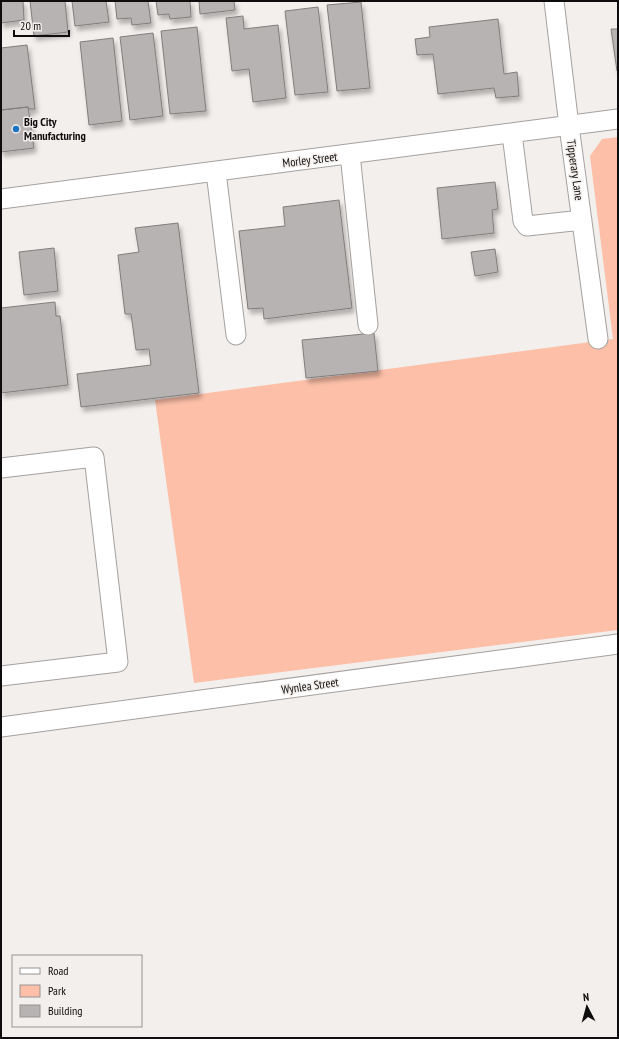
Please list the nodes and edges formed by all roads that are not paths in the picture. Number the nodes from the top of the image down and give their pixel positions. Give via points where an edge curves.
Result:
1 (554, 1) edge
2 (618, 119) edge
3 (569, 126) junction
4 (512, 134) junction
5 (350, 154) junction
6 (216, 172) junction
7 (1, 199) edge
8 (582, 220) junction
9 (368, 325) dead end
10 (236, 335) dead end
11 (598, 339) dead end
12 (1, 468) edge
13 (618, 644) edge
14 (1, 676) edge
15 (1, 727) edge

1 - 3 street, Tipperary Lane
2 - 3 street, Morley Street
3 - 4 street, Morley Street
3 - 8 street, Tipperary Lane
4 - 5 street, Morley Street
4 - 8 street via 523,221 527,226
5 - 6 street, Morley Street
5 - 9 street
6 - 7 street, Morley Street
6 - 10 street
8 - 11 street, Tipperary Lane
12 - 14 street via 94,457 118,662
13 - 15 street, Wynlea Street

